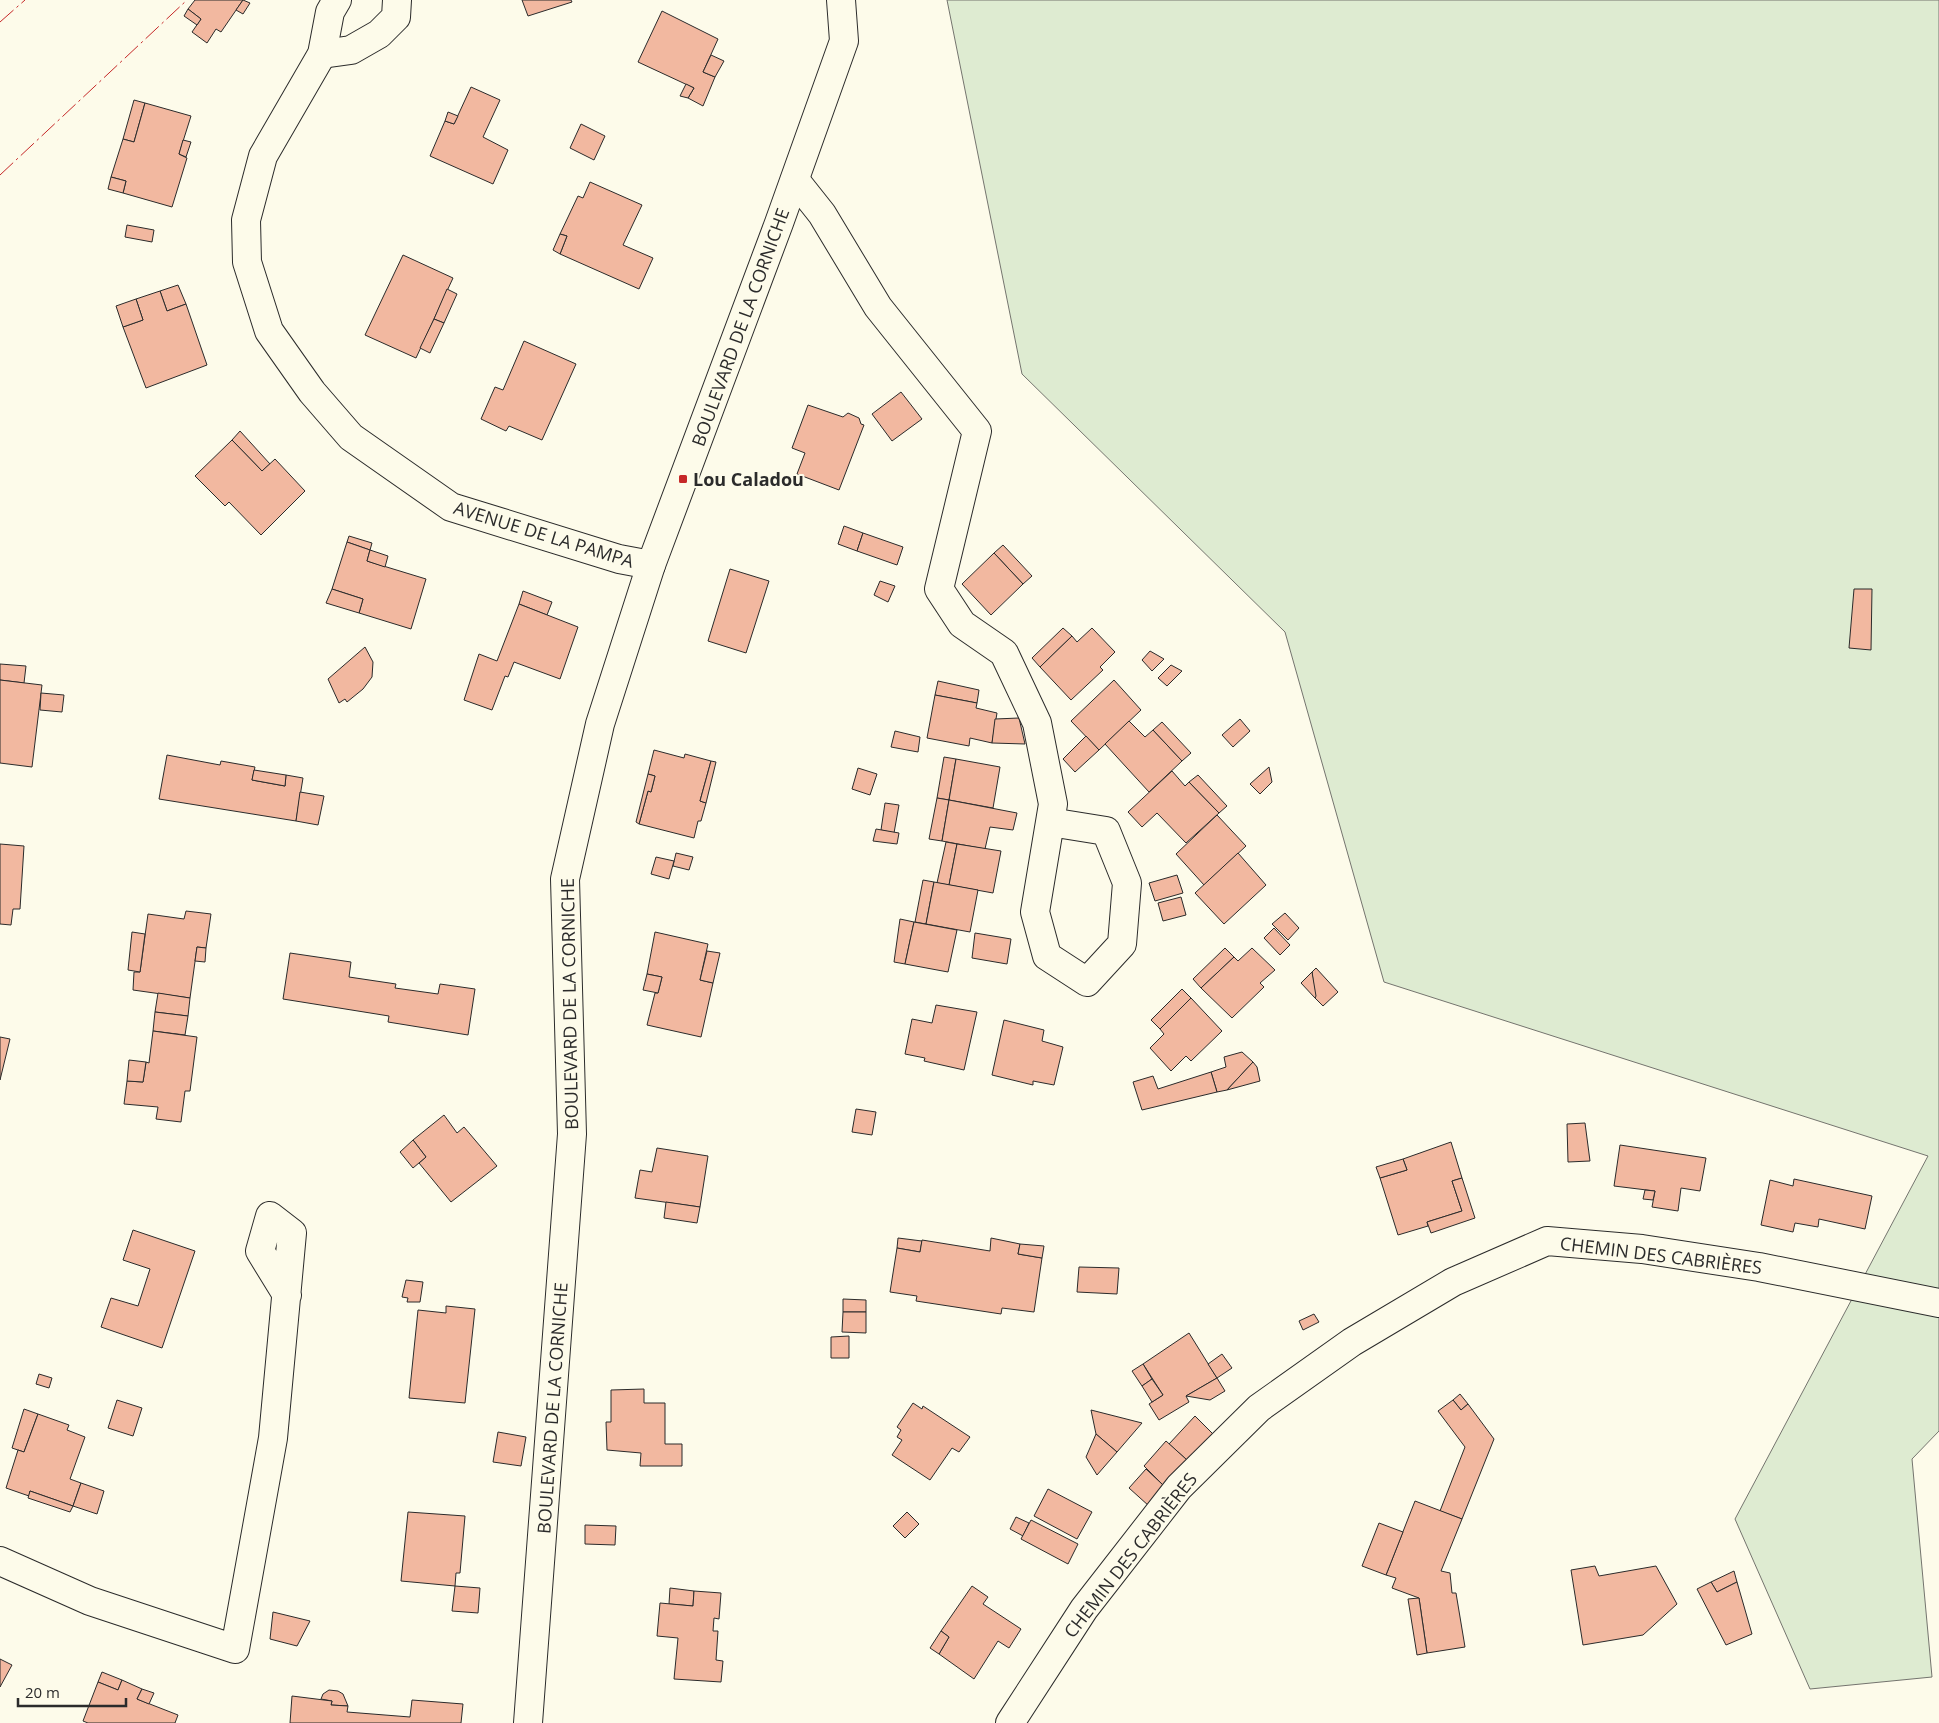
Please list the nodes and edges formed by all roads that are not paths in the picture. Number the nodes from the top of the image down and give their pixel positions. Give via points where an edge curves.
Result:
1 (337, 0) edge
2 (397, 0) edge
3 (841, 0) edge
4 (322, 54) junction
5 (795, 180) junction
6 (651, 565) junction
7 (1050, 822) junction
8 (287, 1295) dead end
9 (1939, 1303) edge
10 (0, 1561) edge
11 (528, 1723) edge
12 (1010, 1723) edge

1 - 4 street, AVENUE DE LA PAMPA via 330,12
2 - 4 street via 396,17 379,34 351,50
3 - 5 street, BOULEVARD DE LA CORNICHE via 844,41
4 - 6 street, AVENUE DE LA PAMPA via 263,156 246,220 247,262 269,331 312,392 351,437 452,508 619,560
5 - 6 street, BOULEVARD DE LA CORNICHE
5 - 7 street via 822,214 878,307 977,430 939,589 962,624 1004,653 1037,723 1053,804
6 - 11 street, BOULEVARD DE LA CORNICHE via 600,724 565,879 572,1134
7 - 7 street via 1035,912 1047,956 1087,982 1122,944 1127,883 1106,831
8 - 10 street via 273,1438 235,1648 90,1601
9 - 12 street, CHEMIN DES CABRIÈRES via 1758,1267 1642,1249 1547,1241 1453,1282 1352,1342 1259,1408 1179,1487 1084,1609

